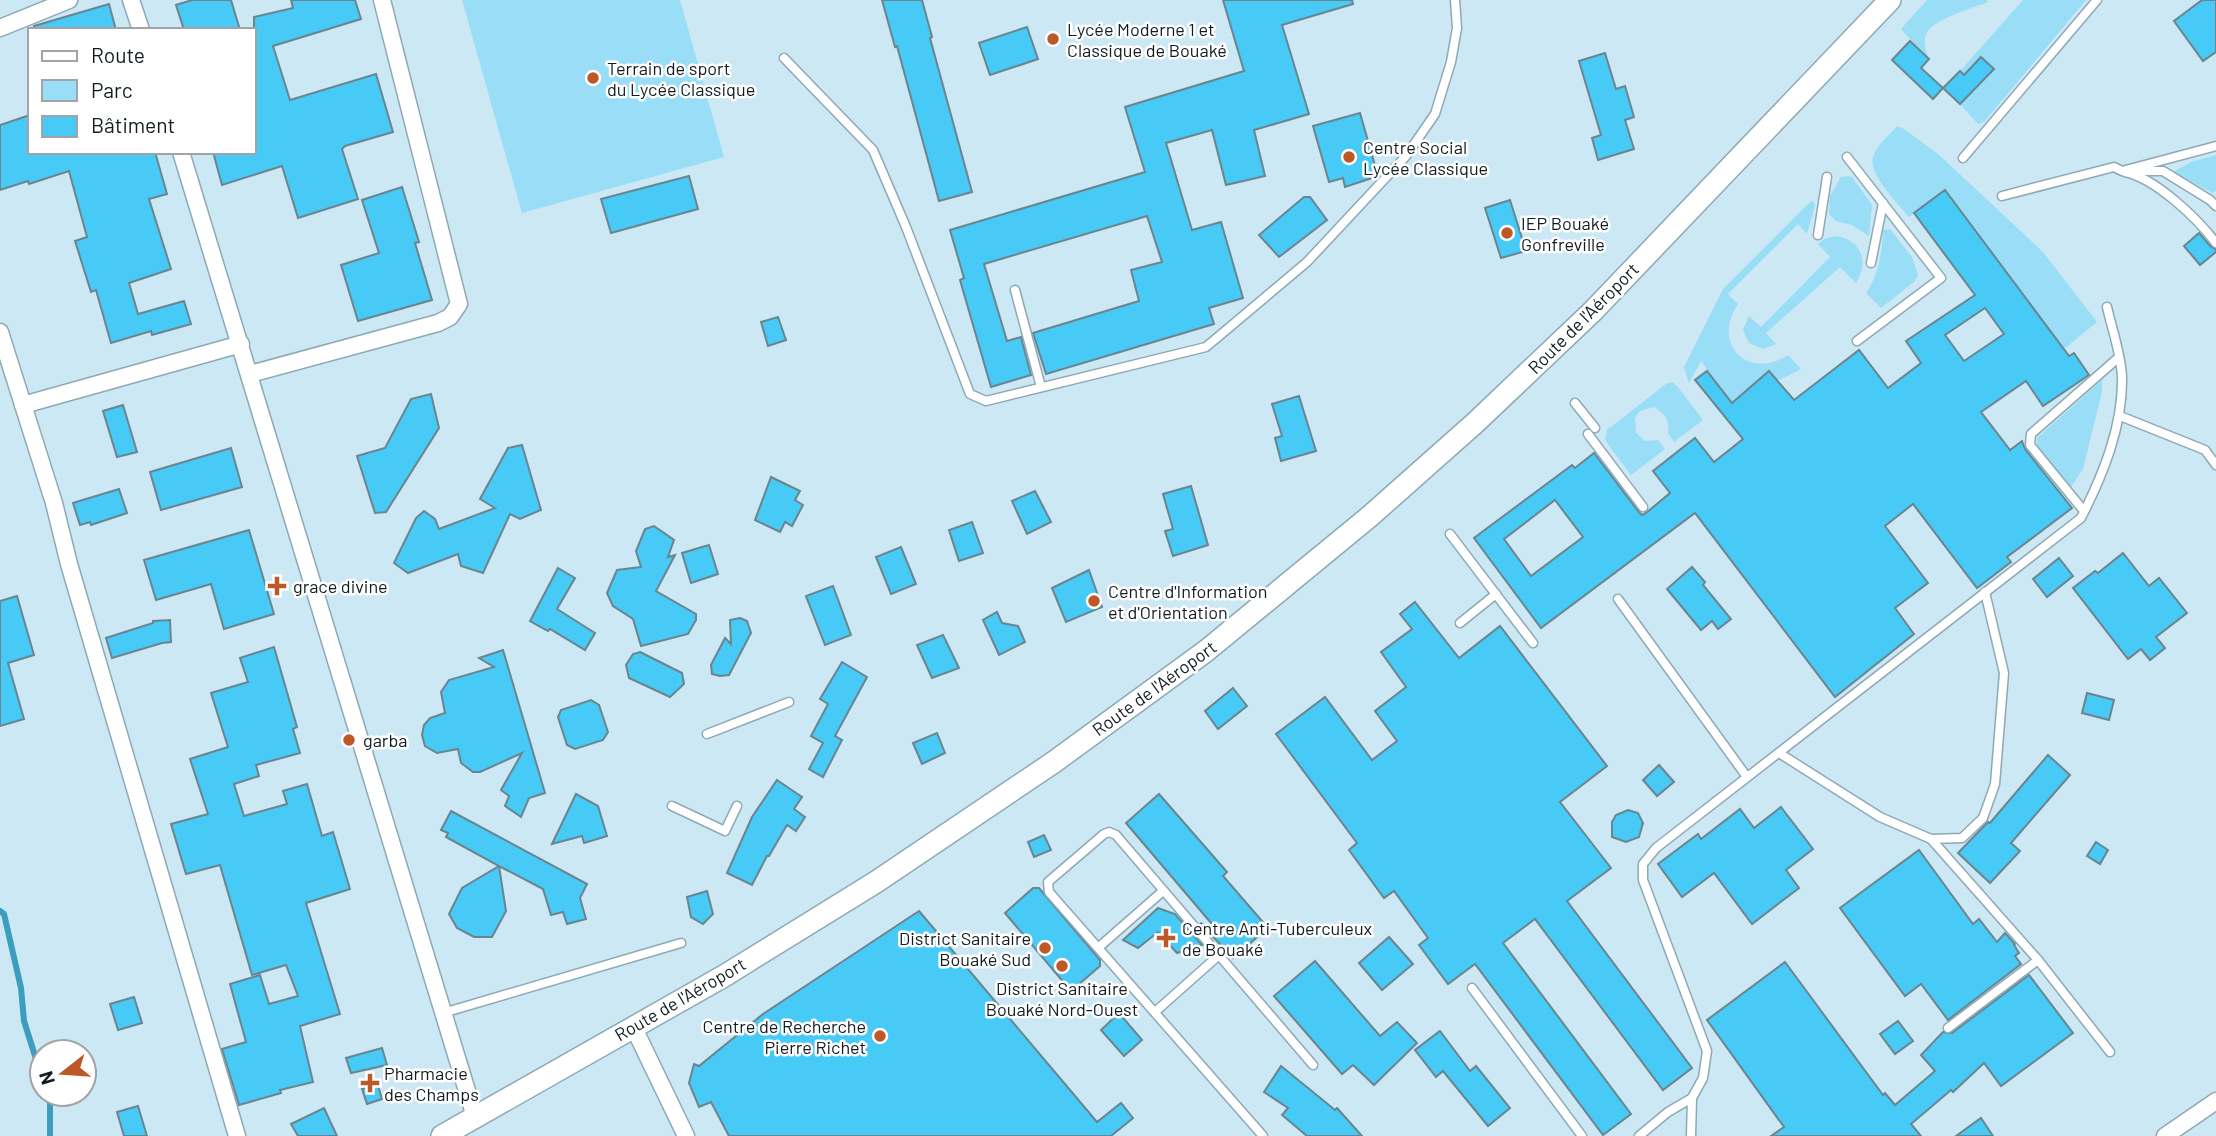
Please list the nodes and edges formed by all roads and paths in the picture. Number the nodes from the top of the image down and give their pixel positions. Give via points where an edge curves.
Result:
1 (69, 0) edge
2 (131, 0) edge
3 (382, 0) edge
4 (1455, 0) edge
5 (2097, 0) edge
6 (1885, 2) edge
7 (0, 28) edge
8 (140, 28) edge
9 (784, 58) dead end
10 (2216, 146) edge
11 (182, 154) edge
12 (1847, 157) dead end
13 (1963, 158) dead end
14 (2122, 172) junction
15 (1827, 177) dead end
16 (2002, 196) dead end
17 (1883, 203) junction
18 (2216, 206) edge
19 (2216, 226) edge
20 (2209, 233) junction
21 (1818, 235) dead end
22 (2216, 243) edge
23 (1871, 263) dead end
24 (1014, 290) dead end
25 (2107, 307) dead end
26 (0, 332) edge
27 (1857, 341) dead end
28 (241, 344) junction
29 (2119, 358) junction
30 (250, 374) junction
31 (1041, 387) junction
32 (1575, 403) dead end
33 (23, 405) junction
34 (2120, 416) junction
35 (2216, 465) edge
36 (1643, 507) dead end
37 (2084, 511) junction
38 (1450, 534) dead end
39 (1985, 592) junction
40 (1496, 594) junction
41 (1618, 599) dead end
42 (1460, 623) dead end
43 (1533, 643) dead end
44 (789, 702) dead end
45 (707, 734) dead end
46 (1779, 753) junction
47 (1747, 777) junction
48 (673, 806) dead end
49 (737, 806) dead end
50 (1931, 839) junction
51 (1163, 891) junction
52 (681, 943) dead end
53 (1099, 947) junction
54 (1219, 956) junction
55 (2038, 960) junction
56 (1472, 988) dead end
57 (1155, 1012) junction
58 (443, 1013) junction
59 (633, 1026) junction
60 (1948, 1028) dead end
61 (2110, 1052) dead end
62 (1313, 1065) dead end
63 (1692, 1098) junction
64 (2216, 1101) edge
65 (475, 1117) junction
66 (2172, 1134) edge
67 (237, 1136) edge
68 (442, 1136) edge
69 (685, 1136) edge
70 (1263, 1136) edge
71 (1582, 1136) edge
72 (1639, 1136) edge
73 (1691, 1136) edge

1 - 7 street
2 - 8 street
3 - 30 street via 459,304 450,317 438,323
4 - 31 lane via 1457,28 1435,114 1405,156 1307,262 1206,347
5 - 13 lane
6 - 59 main road, Route de l'Aéroport via 1593,311 1369,517 1206,651 1054,762 876,882
9 - 31 lane via 873,150 970,394 986,401
10 - 14 lane
11 - 28 street
12 - 17 lane
14 - 16 lane via 2114,167
14 - 18 lane via 2163,172
14 - 20 lane via 2140,175
15 - 21 lane
17 - 23 lane
17 - 27 lane via 1941,278
19 - 20 lane
20 - 22 lane
24 - 31 lane
25 - 29 lane
26 - 33 street
28 - 30 street
28 - 33 street
29 - 34 lane
29 - 37 lane via 2031,434 2030,445
30 - 58 street
32 - 36 lane
33 - 67 street
34 - 35 lane via 2205,450
34 - 37 lane
37 - 39 lane via 2081,518
38 - 40 lane
39 - 46 lane
39 - 50 lane via 2004,673 1995,784 1983,818 1962,838
40 - 42 lane
40 - 43 lane
41 - 47 lane
44 - 45 lane
46 - 47 lane
46 - 50 lane via 1880,817
47 - 63 lane via 1656,848 1643,864 1643,880 1707,1051 1703,1078
48 - 49 lane via 724,831
50 - 55 lane
51 - 53 lane
51 - 53 lane via 1109,832 1048,882 1049,892
51 - 54 lane
52 - 58 lane
53 - 57 lane
54 - 57 lane
54 - 62 lane
55 - 60 lane
55 - 61 lane
56 - 71 lane
57 - 70 lane
58 - 65 street
59 - 65 main road, Route de l'Aéroport
59 - 69 street
63 - 72 lane
63 - 73 lane
64 - 66 street
65 - 68 main road, Route de l'Aéroport

